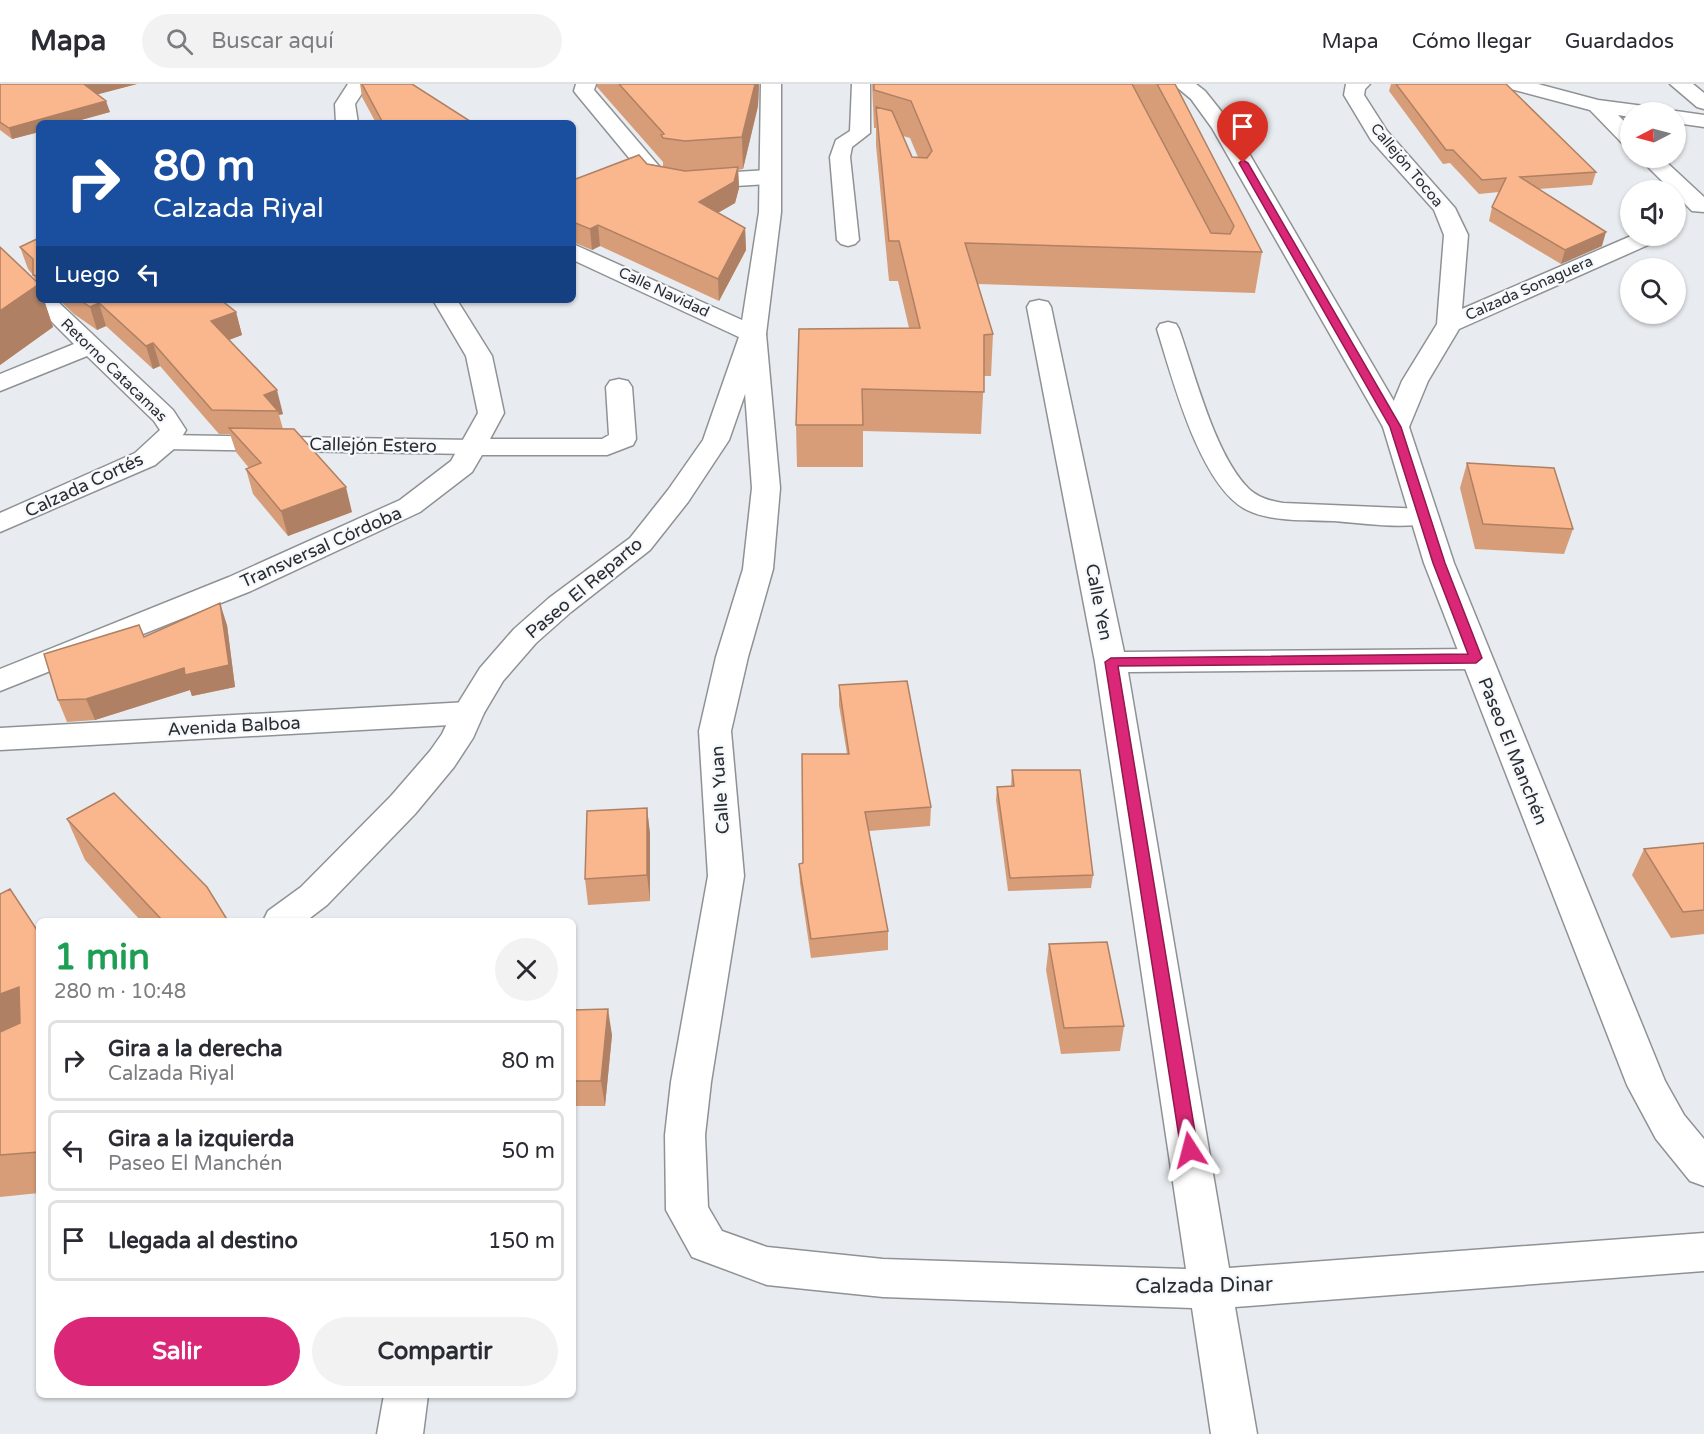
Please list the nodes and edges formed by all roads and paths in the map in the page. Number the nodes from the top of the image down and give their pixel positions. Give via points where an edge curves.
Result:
1 (358, 84) edge
2 (586, 84) edge
3 (771, 84) edge
4 (861, 84) edge
5 (1183, 84) edge
6 (1360, 84) edge
7 (1514, 84) edge
8 (1680, 84) edge
9 (1704, 103) edge
10 (1598, 106) junction
11 (1620, 109) edge
12 (1686, 118) edge
13 (347, 120) edge
14 (1704, 121) edge
15 (1620, 128) edge
16 (1659, 168) edge
17 (769, 177) junction
18 (1696, 209) edge
19 (848, 240) dead end
20 (1626, 246) edge
21 (576, 252) edge
22 (45, 303) edge
23 (447, 303) edge
24 (1039, 307) dead end
25 (1449, 324) junction
26 (1168, 329) dead end
27 (753, 334) junction
28 (90, 346) junction
29 (0, 383) edge
30 (619, 387) dead end
31 (1396, 427) junction
32 (165, 442) junction
33 (472, 447) junction
34 (1424, 517) junction
35 (0, 523) edge
36 (1476, 658) junction
37 (1111, 662) junction
38 (0, 681) edge
39 (468, 713) junction
40 (0, 739) edge
41 (285, 918) edge
42 (1704, 1169) edge
43 (707, 1244) joint
44 (1704, 1252) edge
45 (1212, 1289) junction
46 (406, 1398) edge
47 (400, 1434) edge
48 (1234, 1434) edge

1 - 13 street via 345,104
2 - 17 street via 584,90 657,177 687,182
3 - 17 street, Paseo El Reparto
4 - 19 lane via 870,135 843,144 840,157
5 - 31 street, Paseo El Manchén via 1222,126
6 - 25 street, Callejón Tocoa via 1355,86 1354,95 1379,135 1444,208 1456,235
7 - 10 street
8 - 9 street
10 - 11 street
10 - 15 street
12 - 14 street
16 - 18 street
17 - 27 street, Paseo El Reparto via 770,212
20 - 25 street, Calzada Sonaguera
21 - 27 street, Calle Navidad
22 - 28 street, Retorno Catacamas
23 - 33 street, Transversal Córdoba via 479,356 491,413
24 - 37 street, Calle Yen
25 - 31 street, Calzada Sonaguera via 1416,381
26 - 34 lane via 1211,450 1236,492 1255,505 1294,511
27 - 39 street, Paseo El Reparto via 716,440 678,496 640,544 525,636 491,675
27 - 43 street, Calle Yuan via 766,488 758,570 715,731 726,876 685,1135 687,1210
28 - 29 street
28 - 32 street, Retorno Catacamas via 164,416 173,430
30 - 33 street via 622,440 616,444
31 - 34 street, Paseo El Manchén
32 - 33 lane, Callejón Estero
32 - 35 street, Calzada Cortés via 145,459
33 - 38 street, Transversal Córdoba via 462,466 410,506 240,584
34 - 36 street, Paseo El Manchén
36 - 37 street
36 - 42 street, Paseo El Manchén via 1647,1085 1670,1127
37 - 45 street, Calle Yen
39 - 40 street, Avenida Balboa
39 - 41 street, Paseo El Reparto via 458,738 403,805 314,896
43 - 45 street, Calzada Dinar via 767,1266 883,1278
44 - 45 street, Calzada Dinar
45 - 48 street, Calle Yen
46 - 47 street

